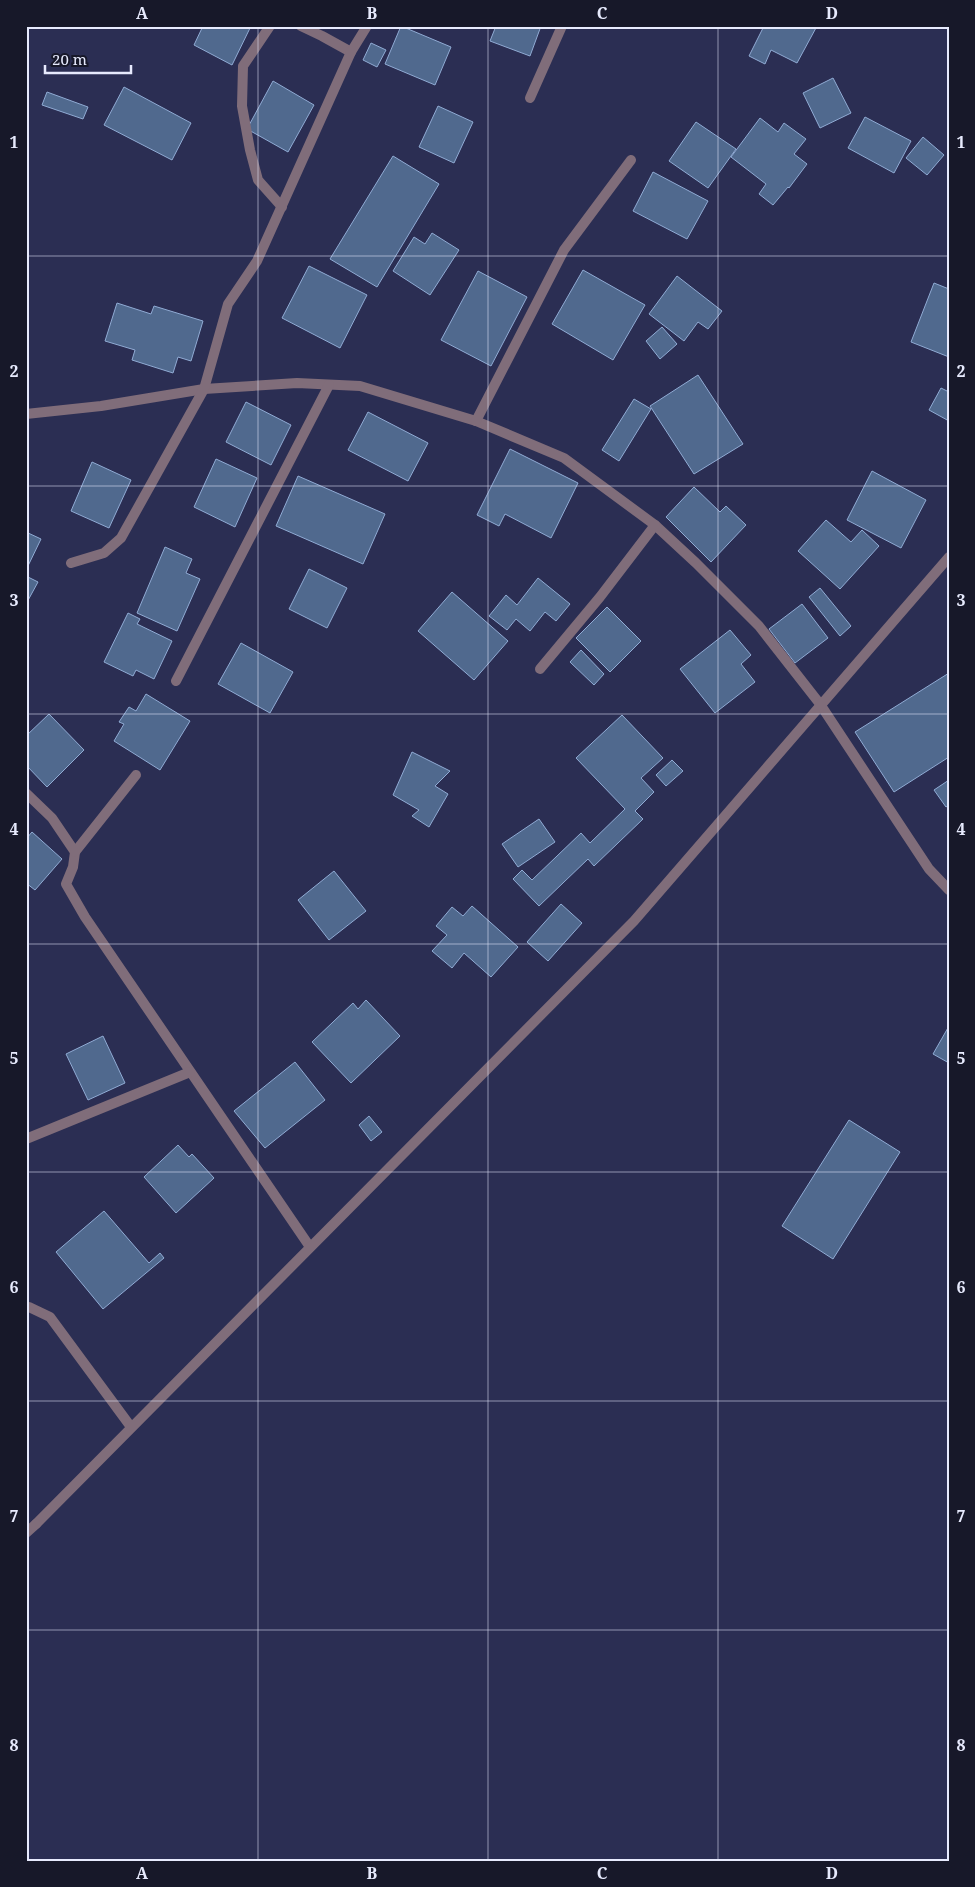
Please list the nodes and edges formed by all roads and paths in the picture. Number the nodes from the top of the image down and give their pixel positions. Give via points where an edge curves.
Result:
1 (270, 26) edge
2 (301, 26) edge
3 (366, 26) edge
4 (562, 26) edge
5 (351, 52) junction
6 (530, 98) dead end
7 (631, 160) dead end
8 (282, 208) junction
9 (329, 385) junction
10 (204, 389) junction
11 (26, 414) edge
12 (476, 421) junction
13 (655, 525) junction
14 (949, 557) edge
15 (71, 563) dead end
16 (540, 669) dead end
17 (176, 681) dead end
18 (820, 704) junction
19 (136, 776) dead end
20 (26, 793) edge
21 (75, 852) junction
22 (949, 890) edge
23 (190, 1072) junction
24 (26, 1139) edge
25 (310, 1247) junction
26 (26, 1308) edge
27 (131, 1427) junction
28 (26, 1533) edge

1 - 8 street via 243,66 242,106 258,180
2 - 5 street
3 - 5 street
4 - 6 street
5 - 8 street
7 - 12 street via 564,250
8 - 10 street via 257,261 228,304
9 - 10 street via 297,383
9 - 12 street via 360,386
9 - 17 street
10 - 11 street via 101,406
10 - 15 street via 122,538 104,553
12 - 13 street via 564,458
13 - 16 street
13 - 18 street via 759,626
14 - 18 street
18 - 22 street via 929,869
18 - 25 street via 634,921
19 - 21 street
20 - 21 street via 52,818
21 - 23 street via 66,884
23 - 24 street
23 - 25 street
25 - 27 street
26 - 27 street via 50,1317
27 - 28 street

